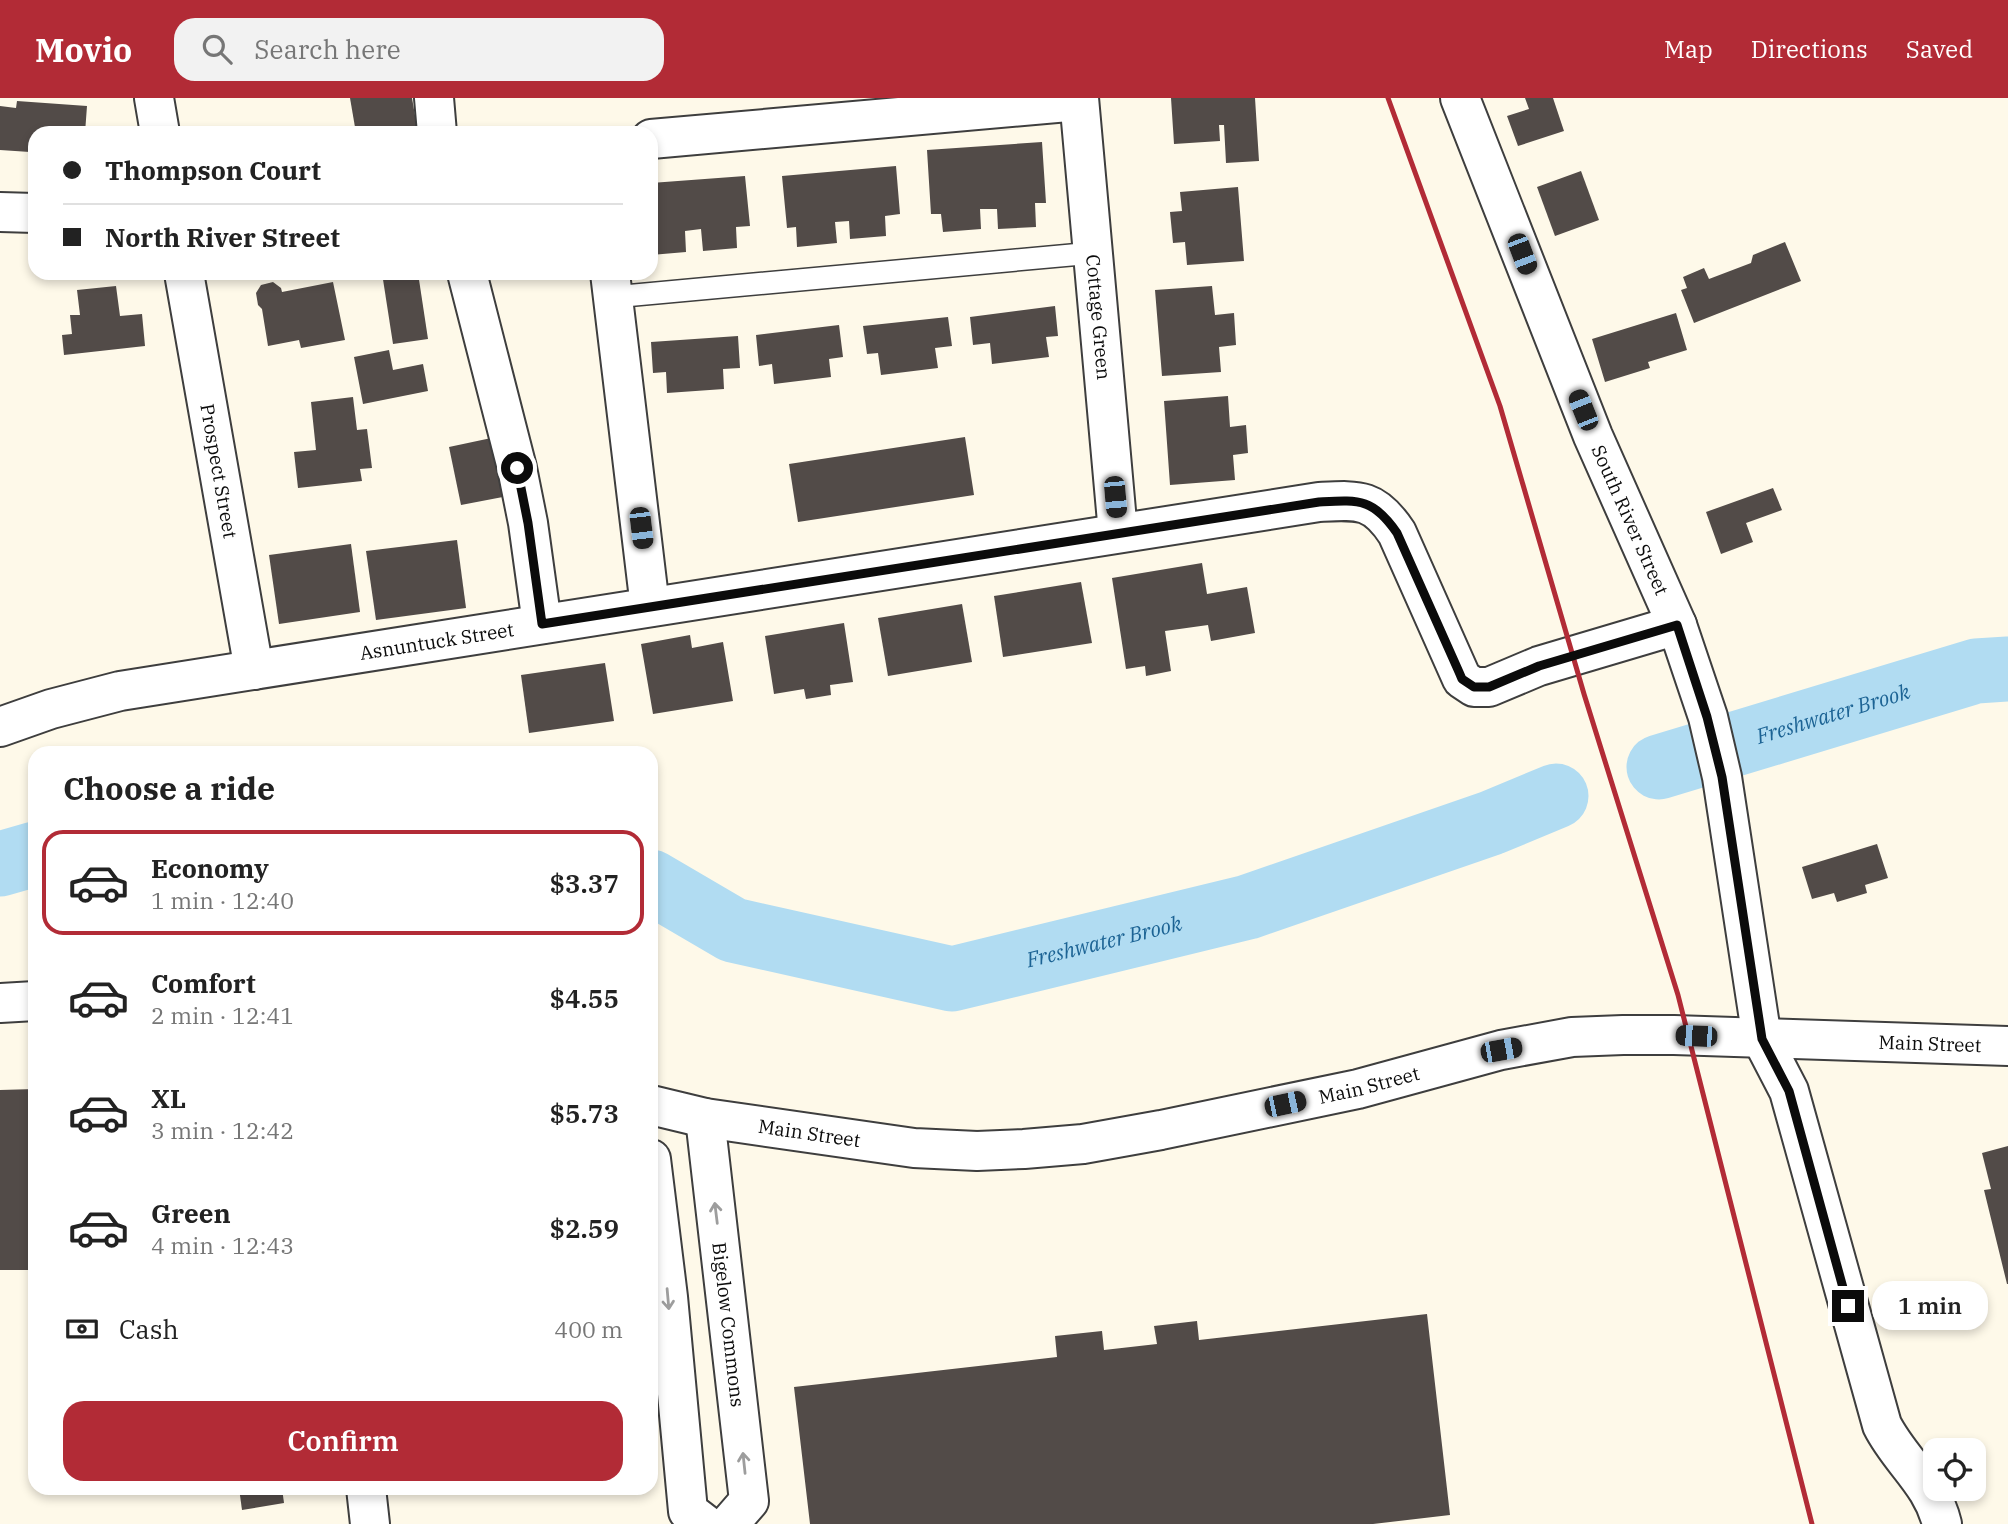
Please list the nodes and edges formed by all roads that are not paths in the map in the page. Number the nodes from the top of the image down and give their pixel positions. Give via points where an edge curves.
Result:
1 (154, 98) edge
2 (434, 98) edge
3 (1460, 98) edge
4 (1079, 100) edge
5 (159, 126) edge
6 (436, 126) edge
7 (658, 138) edge
8 (0, 212) edge
9 (28, 213) edge
10 (1093, 253) junction
11 (185, 280) edge
12 (469, 280) edge
13 (612, 285) edge
14 (1118, 533) junction
15 (650, 607) junction
16 (542, 624) junction
17 (1677, 625) junction
18 (254, 670) junction
19 (0, 727) edge
20 (28, 1001) edge
21 (0, 1003) edge
22 (1762, 1039) junction
23 (2008, 1046) edge
24 (658, 1107) edge
25 (705, 1118) junction
26 (658, 1216) edge
27 (367, 1495) edge
28 (370, 1524) edge
29 (705, 1524) edge
30 (729, 1524) edge
31 (1942, 1524) edge

1 - 5 street
2 - 6 street
3 - 17 street, South River Street via 1593,436
4 - 7 street, Cottage Green
4 - 10 street, Cottage Green
8 - 9 street
10 - 13 lane
10 - 14 street, Cottage Green
11 - 18 street, Prospect Street
12 - 16 street via 517,468
13 - 15 street
14 - 15 street, Asnuntuck Street
14 - 17 street, Asnuntuck Street via 1319,502 1369,505 1384,515 1397,533 1462,679 1474,687 1489,687 1539,666
15 - 16 street, Asnuntuck Street
16 - 18 street, Asnuntuck Street
17 - 22 street, South River Street via 1722,777
18 - 19 street, Asnuntuck Street via 101,695
20 - 21 street
22 - 23 street, Main Street
22 - 25 street, Main Street via 1572,1037 1161,1130 1024,1149 914,1147
22 - 31 street, South River Street via 1789,1091 1882,1425 1933,1497
24 - 25 street, Main Street
30 -> 25 street, Bigelow Commons via 748,1501
26 -> 29 street via 688,1511
27 - 28 street

